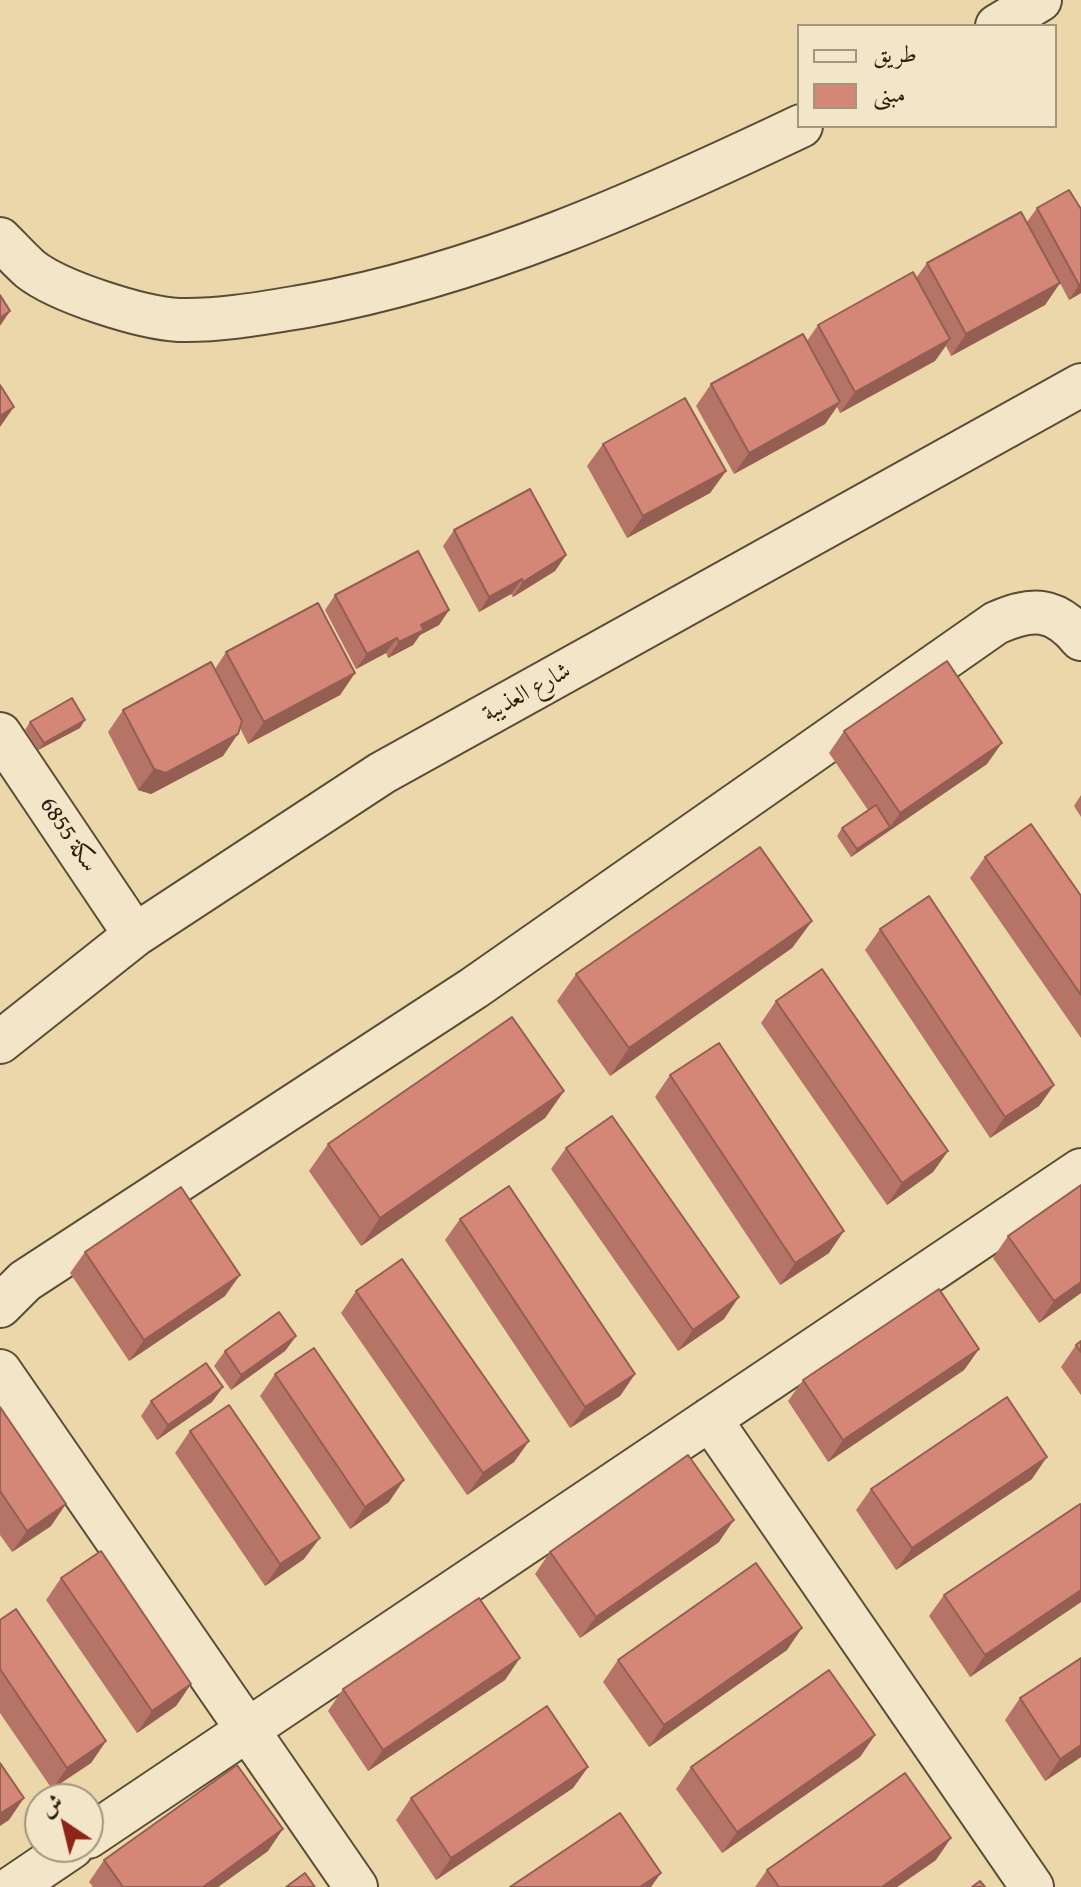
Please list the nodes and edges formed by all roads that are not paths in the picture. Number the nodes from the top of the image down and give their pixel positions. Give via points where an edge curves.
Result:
1 (1040, 0) edge
2 (1000, 24) edge
3 (797, 128) edge
4 (0, 239) edge
5 (1081, 385) edge
6 (1081, 639) edge
7 (0, 734) edge
8 (135, 935) junction
9 (0, 1042) edge
10 (1081, 1170) edge
11 (0, 1306) edge
12 (0, 1371) edge
13 (710, 1419) junction
14 (247, 1730) junction
15 (104, 1826) edge
16 (48, 1863) edge
17 (13, 1887) edge
18 (356, 1887) edge
19 (1032, 1887) edge

1 - 2 street
3 - 4 street via 633,204 491,257 359,297 254,315 177,320 100,302 32,271
5 - 8 street, شارع العذيبة via 382,773
6 - 11 street via 1052,614 1022,612 996,623 474,988 25,1281
7 - 8 street, سكة 6855
8 - 9 street, شارع العذيبة
10 - 13 street
12 - 14 street
13 - 14 street
13 - 19 street
14 - 15 street
14 - 18 street
16 - 17 street

